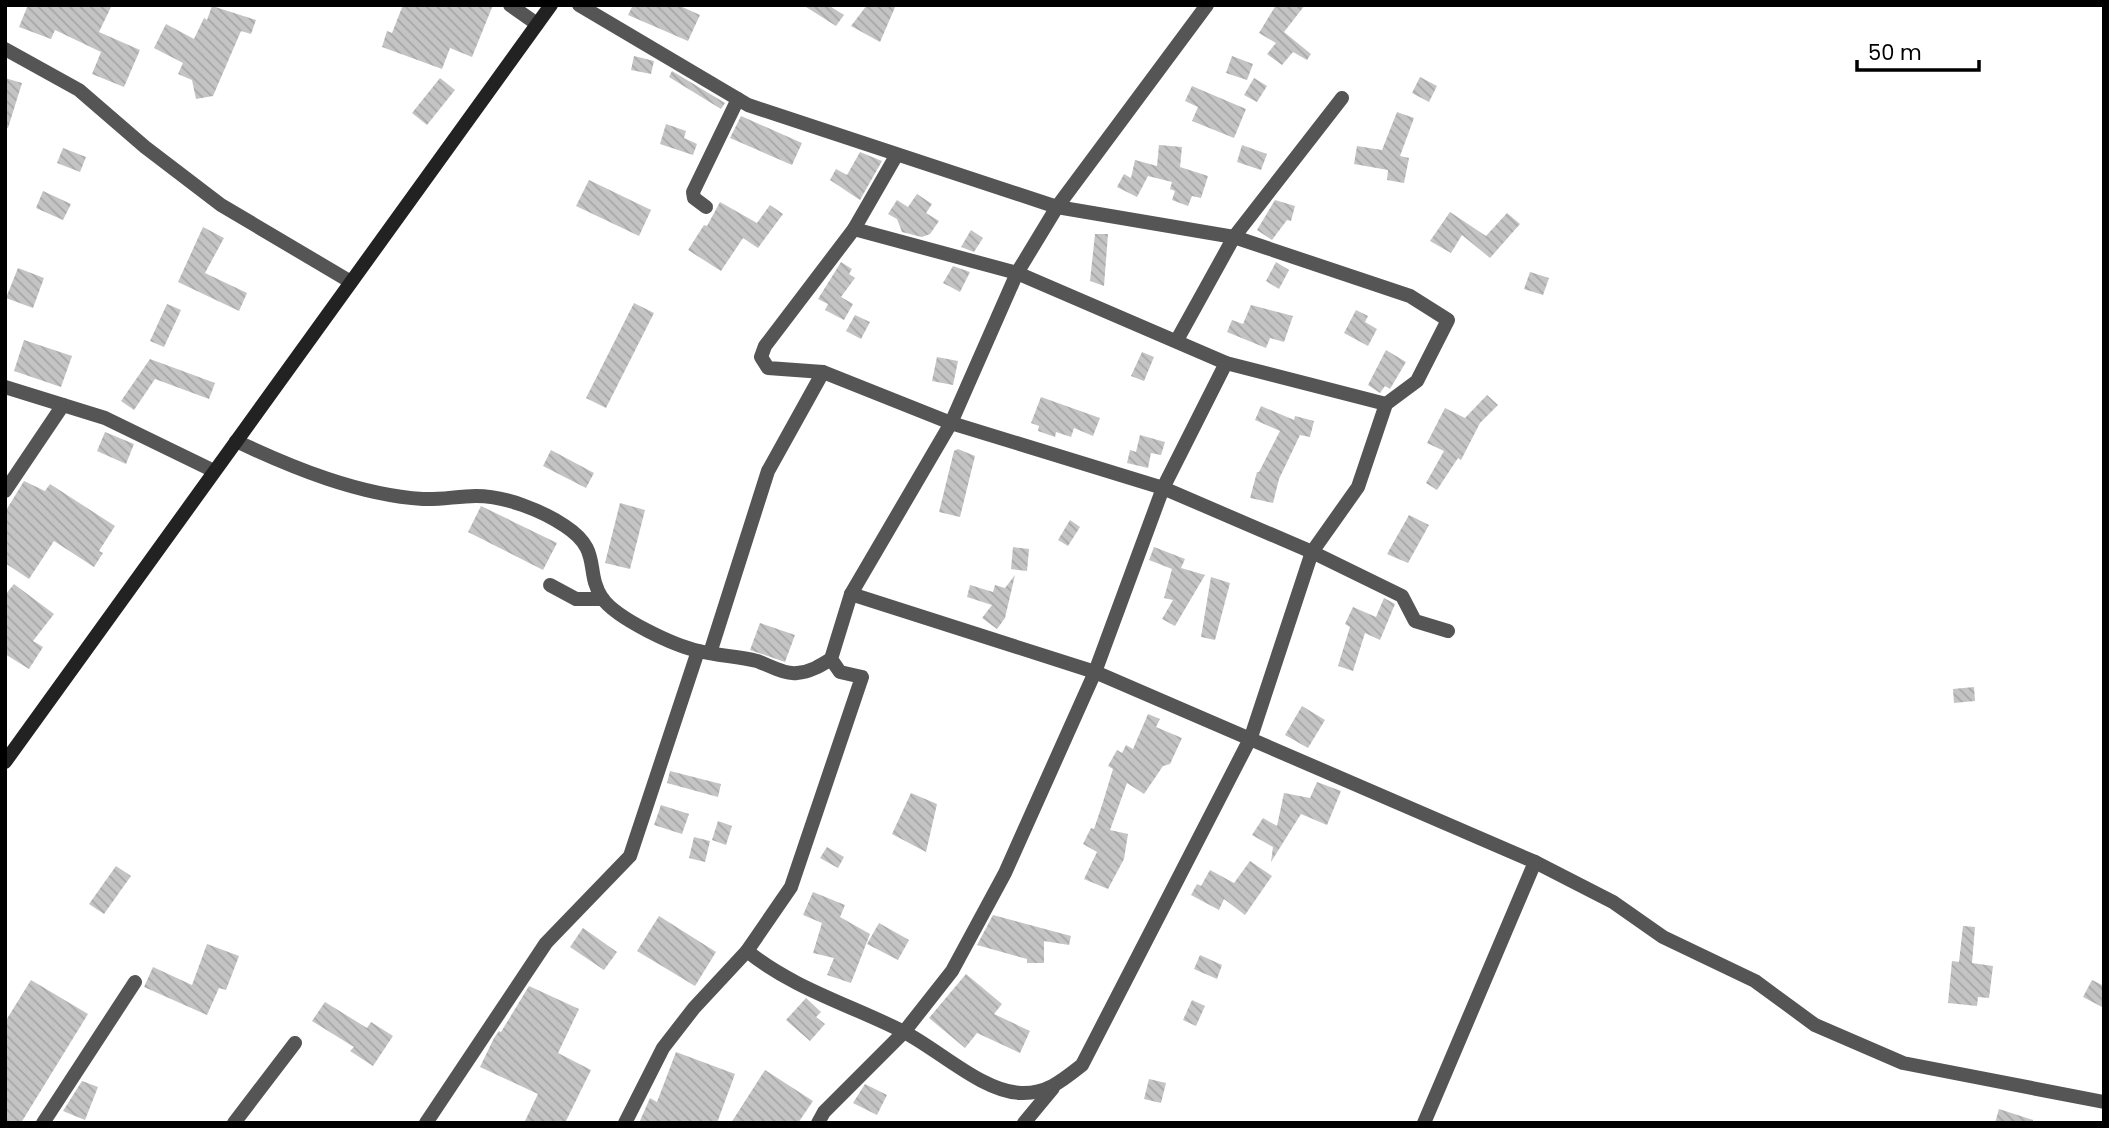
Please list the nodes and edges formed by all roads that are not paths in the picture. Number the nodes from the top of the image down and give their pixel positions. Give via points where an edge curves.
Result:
1 (510, 5) edge
2 (551, 5) edge
3 (579, 5) edge
4 (1207, 5) edge
5 (537, 24) junction
6 (5, 49) edge
7 (1342, 98) dead end
8 (738, 99) junction
9 (896, 156) junction
10 (706, 207) dead end
11 (1057, 207) junction
12 (854, 229) junction
13 (1234, 237) junction
14 (1017, 273) junction
15 (351, 282) junction
16 (1177, 340) junction
17 (1226, 363) junction
18 (823, 372) junction
19 (5, 387) edge
20 (1386, 404) junction
21 (63, 405) junction
22 (951, 423) junction
23 (236, 441) junction
24 (214, 471) junction
25 (1163, 488) junction
26 (5, 491) edge
27 (1312, 552) junction
28 (550, 585) dead end
29 (851, 594) junction
30 (603, 599) junction
31 (1448, 631) dead end
32 (704, 652) junction
33 (831, 659) junction
34 (812, 670) junction
35 (840, 672) junction
36 (1095, 672) junction
37 (1251, 737) junction
38 (5, 762) edge
39 (1535, 862) junction
40 (747, 951) junction
41 (135, 982) dead end
42 (904, 1032) junction
43 (295, 1043) dead end
44 (1053, 1088) junction
45 (2104, 1102) edge
46 (43, 1123) edge
47 (234, 1123) edge
48 (426, 1123) edge
49 (625, 1123) edge
50 (818, 1123) edge
51 (1024, 1123) edge
52 (1424, 1123) edge

1 - 5 street
2 - 5 main road
3 - 8 street
4 - 11 street
5 - 15 main road
6 - 15 street via 79,90 221,205
7 - 13 street
8 - 9 street
8 - 10 street via 693,192
9 - 11 street
9 - 12 street
11 - 13 street
11 - 14 street
12 - 14 street
12 - 18 street via 761,357 768,368
13 - 16 street
13 - 20 street via 1410,296 1448,320 1417,381
14 - 16 street
14 - 22 street
15 - 23 main road
16 - 17 street
17 - 20 street
17 - 25 street
18 - 22 street
18 - 32 street via 768,471
19 - 21 street
20 - 27 street via 1358,487
21 - 24 street via 105,418
21 - 26 street
22 - 25 street
22 - 29 street
23 - 24 main road
23 - 30 street via 283,464 372,490 423,499 478,496 511,501 565,526 586,543
24 - 38 main road
25 - 27 street
25 - 36 street
27 - 31 street via 1402,596 1415,621
27 - 37 street
28 - 30 street via 576,599
29 - 33 street
29 - 36 street
30 - 32 street via 628,620
32 - 34 street via 794,674
32 - 48 street via 630,856 546,943
33 - 34 street
33 - 35 street
34 - 35 street
35 - 40 street via 862,677 791,887
36 - 37 street
36 - 42 street via 998,885 952,971
37 - 39 street
37 - 44 street via 1082,1065
39 - 45 street via 1613,902 1662,937 1755,981 1815,1025 1903,1063
39 - 52 street
40 - 42 street via 772,971
40 - 49 street via 663,1048
41 - 46 street
42 - 44 street via 995,1089 1022,1093
42 - 50 street
43 - 47 street
44 - 51 street

